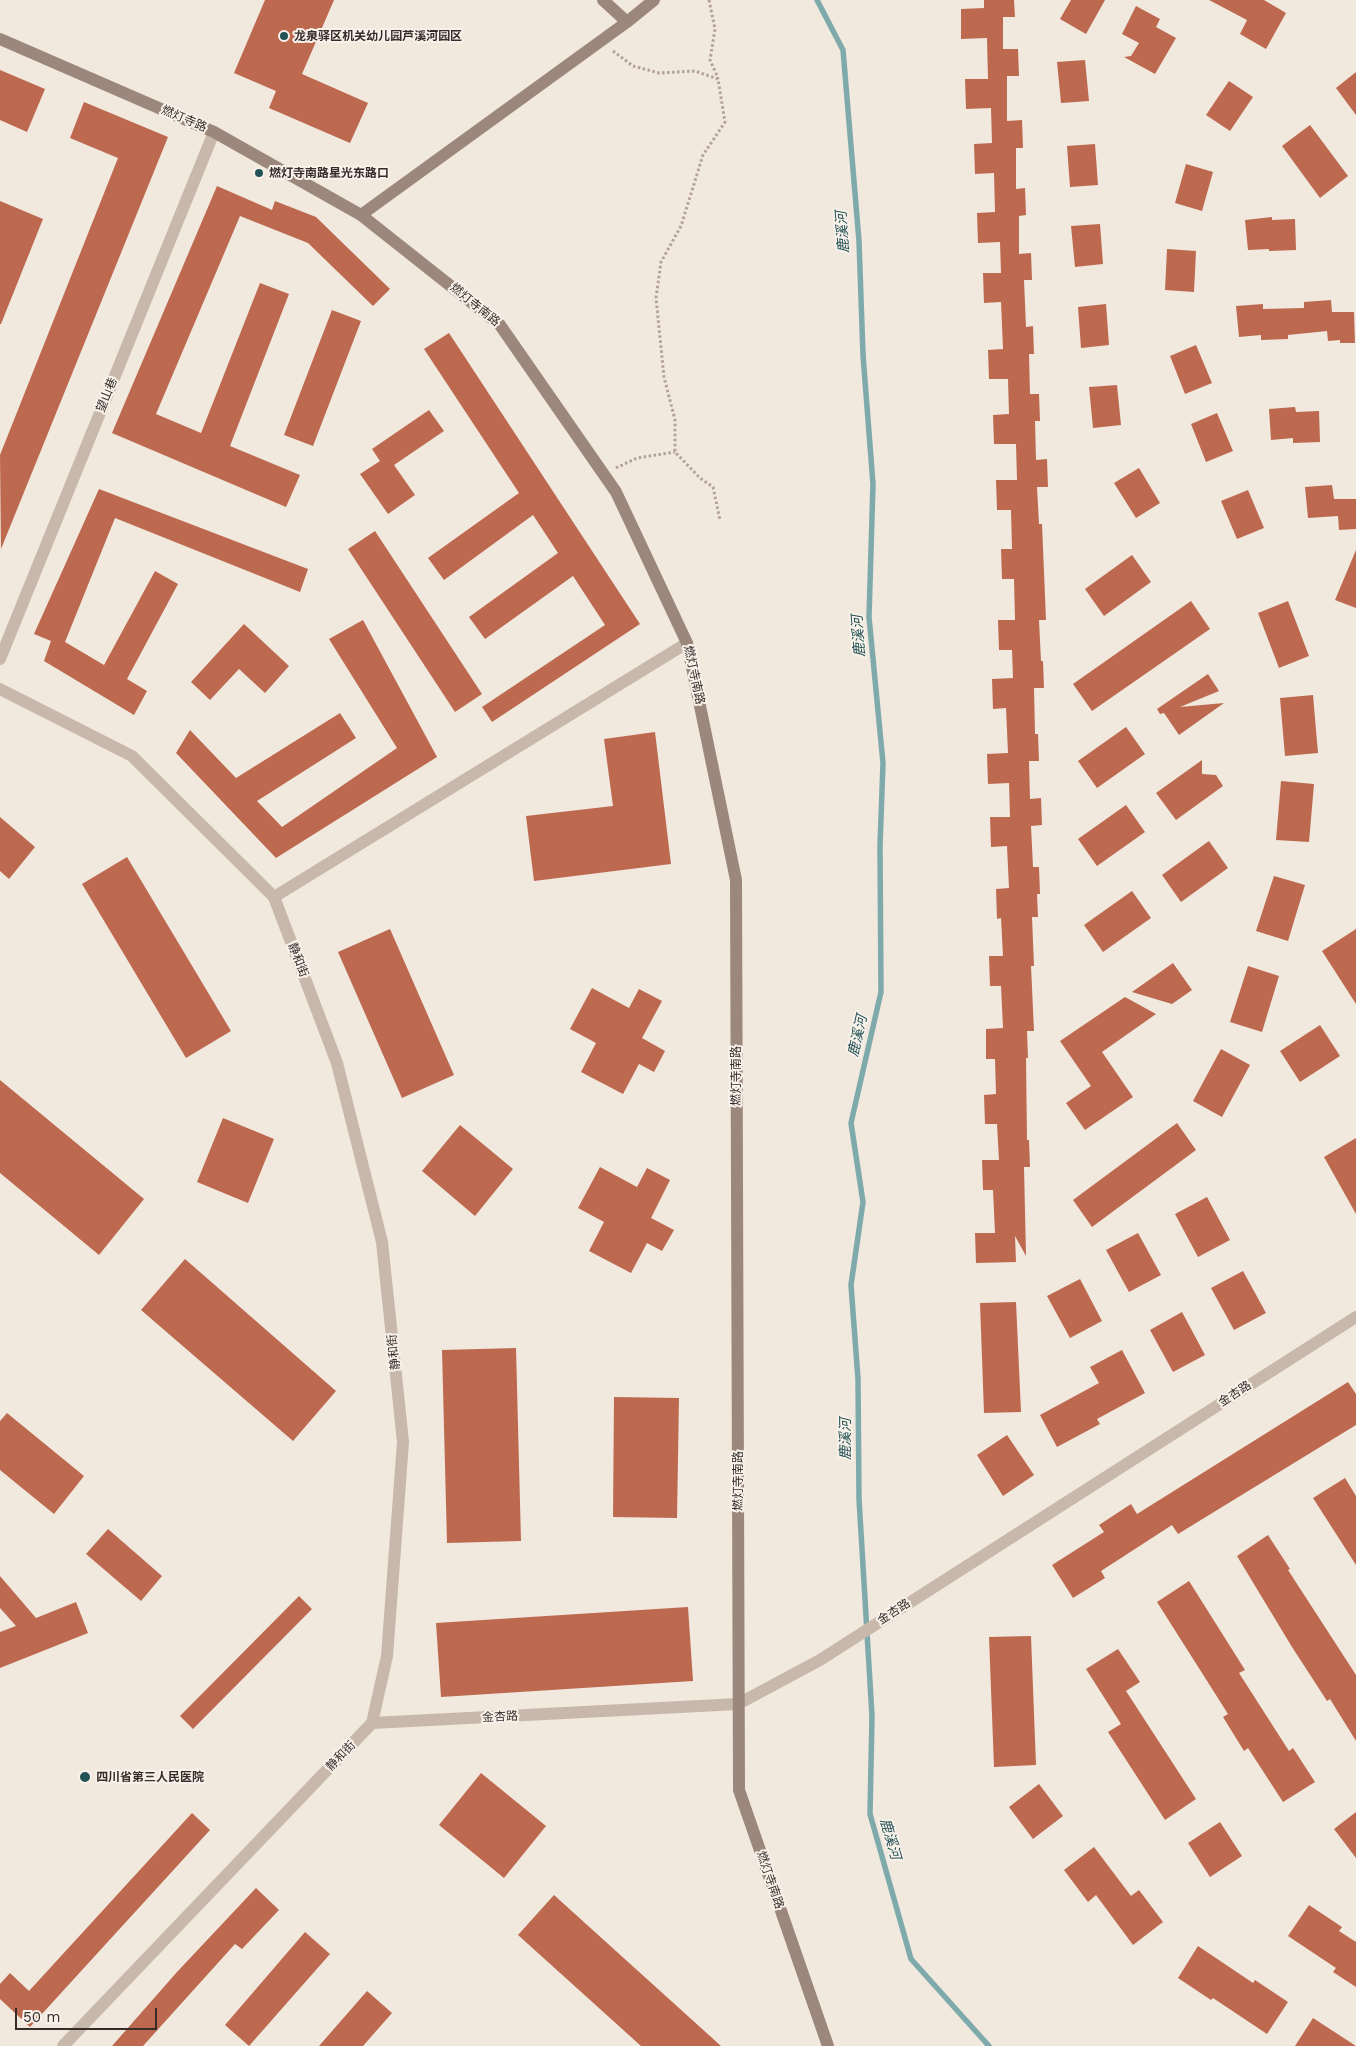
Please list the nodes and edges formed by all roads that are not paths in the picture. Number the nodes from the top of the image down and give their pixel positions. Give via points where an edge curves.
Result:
1 (603, 0) edge
2 (654, 0) edge
3 (628, 22) junction
4 (0, 39) edge
5 (214, 132) junction
6 (361, 215) junction
7 (688, 643) junction
8 (0, 659) edge
9 (0, 689) edge
10 (274, 897) junction
11 (1356, 1317) edge
12 (738, 1704) junction
13 (372, 1724) junction
14 (64, 2046) edge
15 (828, 2046) edge

1 - 3 street
2 - 3 street
3 - 6 street
4 - 5 street, 燃灯寺路
5 - 6 street, 燃灯寺路
5 - 8 street, 望山巷
6 - 7 street, 燃灯寺南路 via 500,324 616,492
7 - 10 street
7 - 12 street, 燃灯寺南路 via 736,880
9 - 10 street, 静和街 via 132,756
10 - 13 street, 静和街 via 337,1063 382,1242 403,1442 387,1656
11 - 12 street, 金杏路 via 820,1660
12 - 13 street, 金杏路
12 - 15 street, 燃灯寺南路 via 739,1790
13 - 14 street, 静和街

